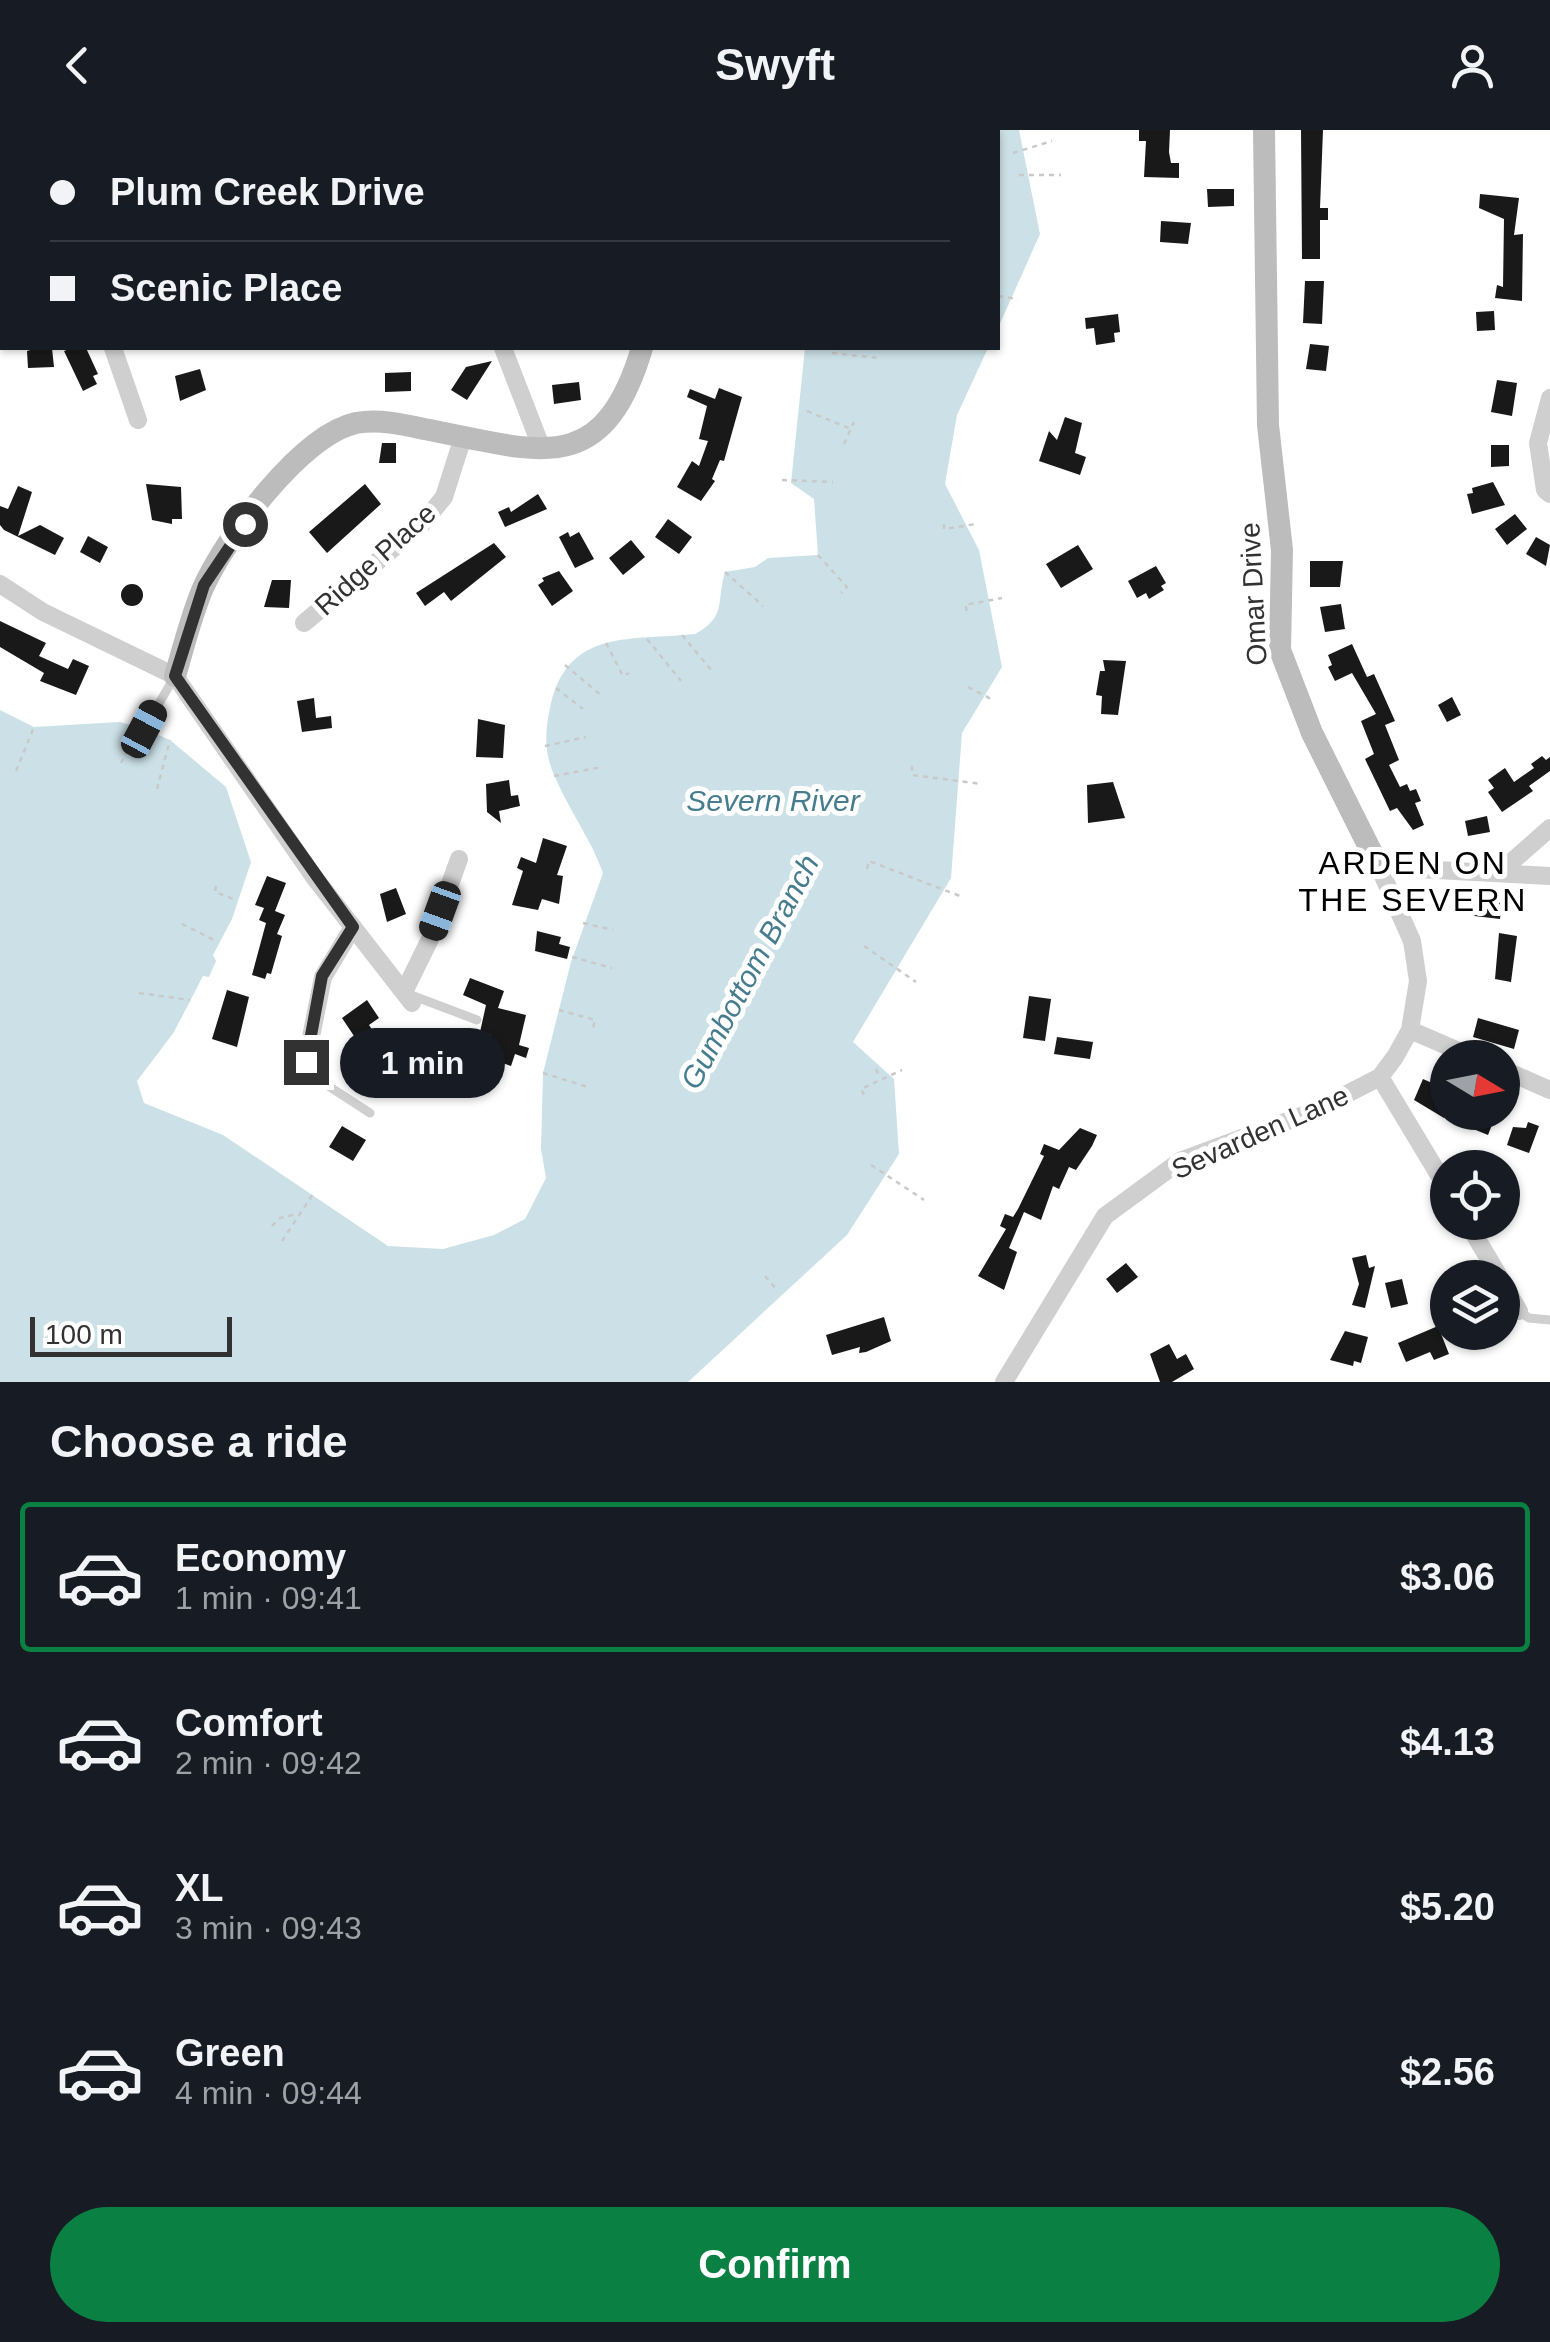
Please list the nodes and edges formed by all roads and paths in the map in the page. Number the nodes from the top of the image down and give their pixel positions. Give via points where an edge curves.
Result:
1 (1264, 130) edge
2 (1052, 141) dead end
3 (1013, 153) dead end
4 (1019, 175) dead end
5 (1062, 175) dead end
6 (1000, 296) edge
7 (1018, 299) dead end
8 (114, 350) edge
9 (504, 350) edge
10 (641, 350) edge
11 (832, 353) dead end
12 (878, 358) dead end
13 (1550, 398) edge
14 (806, 411) dead end
15 (138, 420) dead end
16 (854, 422) dead end
17 (850, 429) junction
18 (464, 438) junction
19 (844, 444) dead end
20 (542, 449) junction
21 (782, 480) dead end
22 (833, 482) dead end
23 (1550, 494) edge
24 (944, 524) dead end
25 (976, 524) dead end
26 (818, 555) dead end
27 (725, 572) dead end
28 (0, 584) edge
29 (841, 593) dead end
30 (1002, 598) dead end
31 (763, 606) dead end
32 (967, 611) dead end
33 (304, 623) dead end
34 (682, 635) dead end
35 (648, 639) dead end
36 (606, 643) dead end
37 (566, 665) dead end
38 (713, 672) dead end
39 (629, 673) dead end
40 (175, 676) junction
41 (680, 681) dead end
42 (968, 687) dead end
43 (556, 688) dead end
44 (602, 696) dead end
45 (993, 700) dead end
46 (583, 709) dead end
47 (34, 727) dead end
48 (141, 728) joint
49 (586, 738) dead end
50 (170, 740) dead end
51 (545, 746) dead end
52 (121, 763) dead end
53 (912, 766) dead end
54 (602, 768) dead end
55 (16, 771) dead end
56 (554, 776) dead end
57 (982, 784) dead end
58 (156, 789) dead end
59 (1550, 828) edge
60 (458, 859) dead end
61 (1379, 867) junction
62 (867, 869) dead end
63 (1500, 872) junction
64 (1550, 876) edge
65 (216, 886) dead end
66 (960, 896) dead end
67 (236, 900) dead end
68 (583, 923) dead end
69 (182, 924) dead end
70 (353, 927) junction
71 (613, 930) dead end
72 (218, 942) dead end
73 (864, 946) dead end
74 (572, 956) dead end
75 (612, 968) dead end
76 (916, 982) dead end
77 (139, 993) dead end
78 (408, 998) junction
79 (190, 1000) dead end
80 (559, 1010) dead end
81 (476, 1020) dead end
82 (592, 1028) dead end
83 (1410, 1030) junction
84 (1433, 1040) edge
85 (306, 1062) joint
86 (876, 1069) dead end
87 (902, 1070) dead end
88 (543, 1073) dead end
89 (1380, 1077) junction
90 (1520, 1077) edge
91 (881, 1079) junction
92 (588, 1088) dead end
93 (1550, 1090) edge
94 (864, 1096) dead end
95 (370, 1113) dead end
96 (1430, 1160) edge
97 (870, 1165) dead end
98 (313, 1194) dead end
99 (924, 1200) dead end
100 (300, 1213) junction
101 (272, 1226) dead end
102 (282, 1241) dead end
103 (766, 1276) dead end
104 (777, 1290) dead end
105 (1520, 1310) edge
106 (1550, 1320) edge
107 (1004, 1382) edge

1 - 61 street, Omar Drive via 1268,424 1282,550 1280,650 1312,733
2 - 3 path
4 - 5 path
6 - 7 path
8 - 15 street
9 - 20 street
10 - 20 street via 624,402 606,424 574,444
11 - 12 path
13 - 23 street via 1538,443
14 - 17 path
16 - 17 path
17 - 19 path
18 - 20 street
18 - 33 street, Ridge Place via 444,497 421,525
18 - 40 street via 361,422 306,450 260,501 204,585
21 - 22 path
24 - 25 path
26 - 29 path via 847,587
27 - 31 path
28 - 40 street
30 - 32 path via 965,605
34 - 38 path
35 - 41 path
36 - 39 path via 623,676
37 - 44 path
40 - 48 lane
40 - 70 street
42 - 45 path
43 - 46 path
47 - 55 path
48 - 52 path
49 - 51 path
50 - 58 path
53 - 57 path via 912,776
54 - 56 path
59 - 63 street
60 - 78 street
61 - 63 street
61 - 83 street, Omar Drive via 1416,959
62 - 66 path via 869,861
63 - 64 street
65 - 67 path via 214,892
68 - 71 path
69 - 72 path
70 - 78 street
70 - 85 street via 322,976
73 - 76 path
74 - 75 path
77 - 79 path
78 - 81 lane
80 - 82 path via 595,1020
83 - 84 street
83 - 89 street, Omar Drive
85 - 95 lane via 316,1078
86 - 91 path
87 - 91 path
88 - 92 path
89 - 96 street
89 - 107 street, Sevarden Lane via 1312,1112 1180,1161 1104,1216
90 - 93 street
91 - 94 path via 861,1088
97 - 99 path
98 - 100 path
100 - 101 path
100 - 102 path
103 - 104 path
105 - 106 lane

